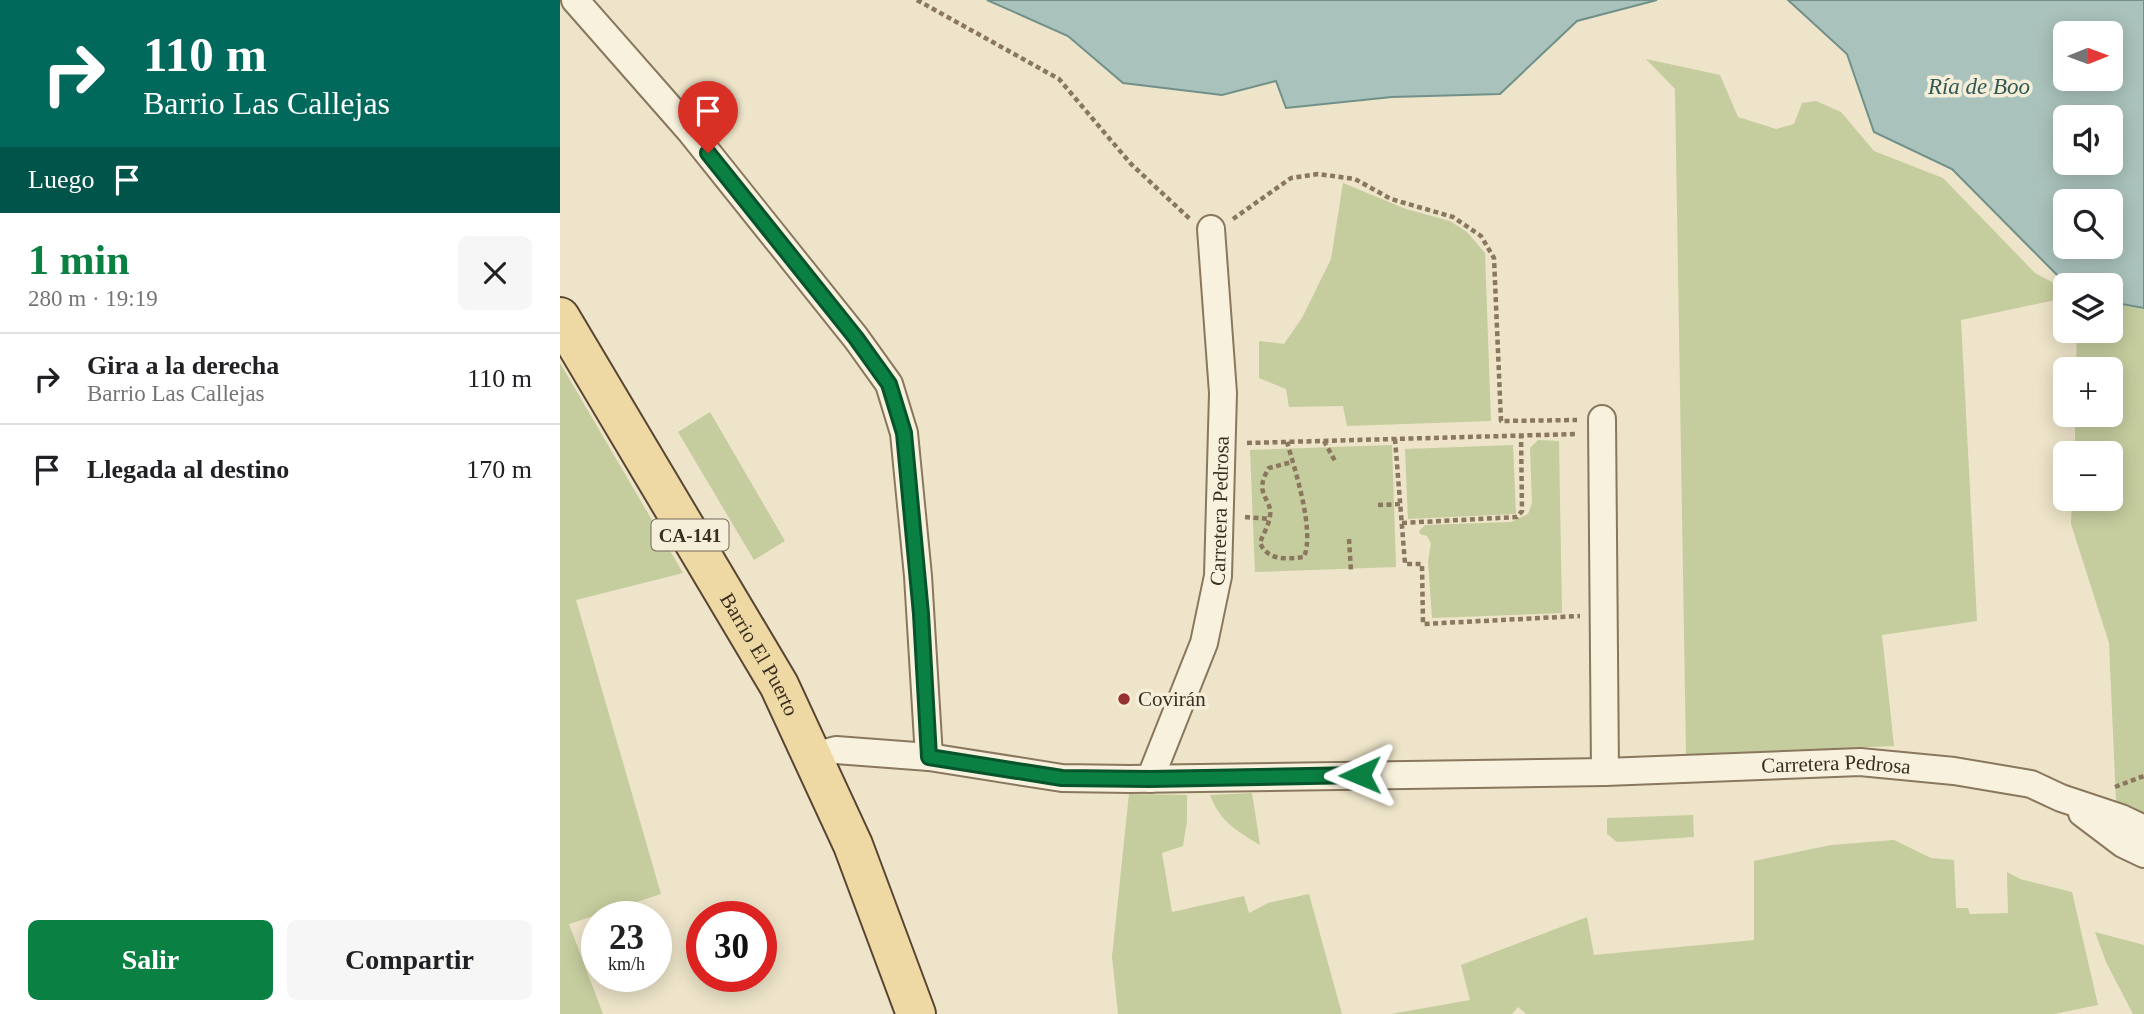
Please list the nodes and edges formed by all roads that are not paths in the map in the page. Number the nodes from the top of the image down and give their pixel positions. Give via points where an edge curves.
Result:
1 (575, 0) edge
2 (1211, 229) road end
3 (560, 317) edge
4 (1603, 426) road end
5 (813, 756) junction
6 (929, 757) junction
7 (1605, 772) junction
8 (1150, 779) junction
9 (2061, 798) junction
10 (2144, 829) edge
11 (2144, 854) edge
12 (916, 1014) edge

1 - 6 street via 700,143 889,384 904,433
2 - 8 street, Carretera Pedrosa via 1223,393 1218,576 1204,643
3 - 5 main road, Barrio El Puerto / CA-141 via 779,685
4 - 7 street
5 - 6 street, Carretera Pedrosa via 835,750
5 - 12 main road, Barrio El Puerto / CA-141 via 853,845
6 - 8 street, Carretera Pedrosa via 1062,778
7 - 8 street, Carretera Pedrosa
7 - 9 street, Carretera Pedrosa via 1860,762 2031,784
9 - 10 street, Carretera Pedrosa
9 - 11 street, Carretera Pedrosa

